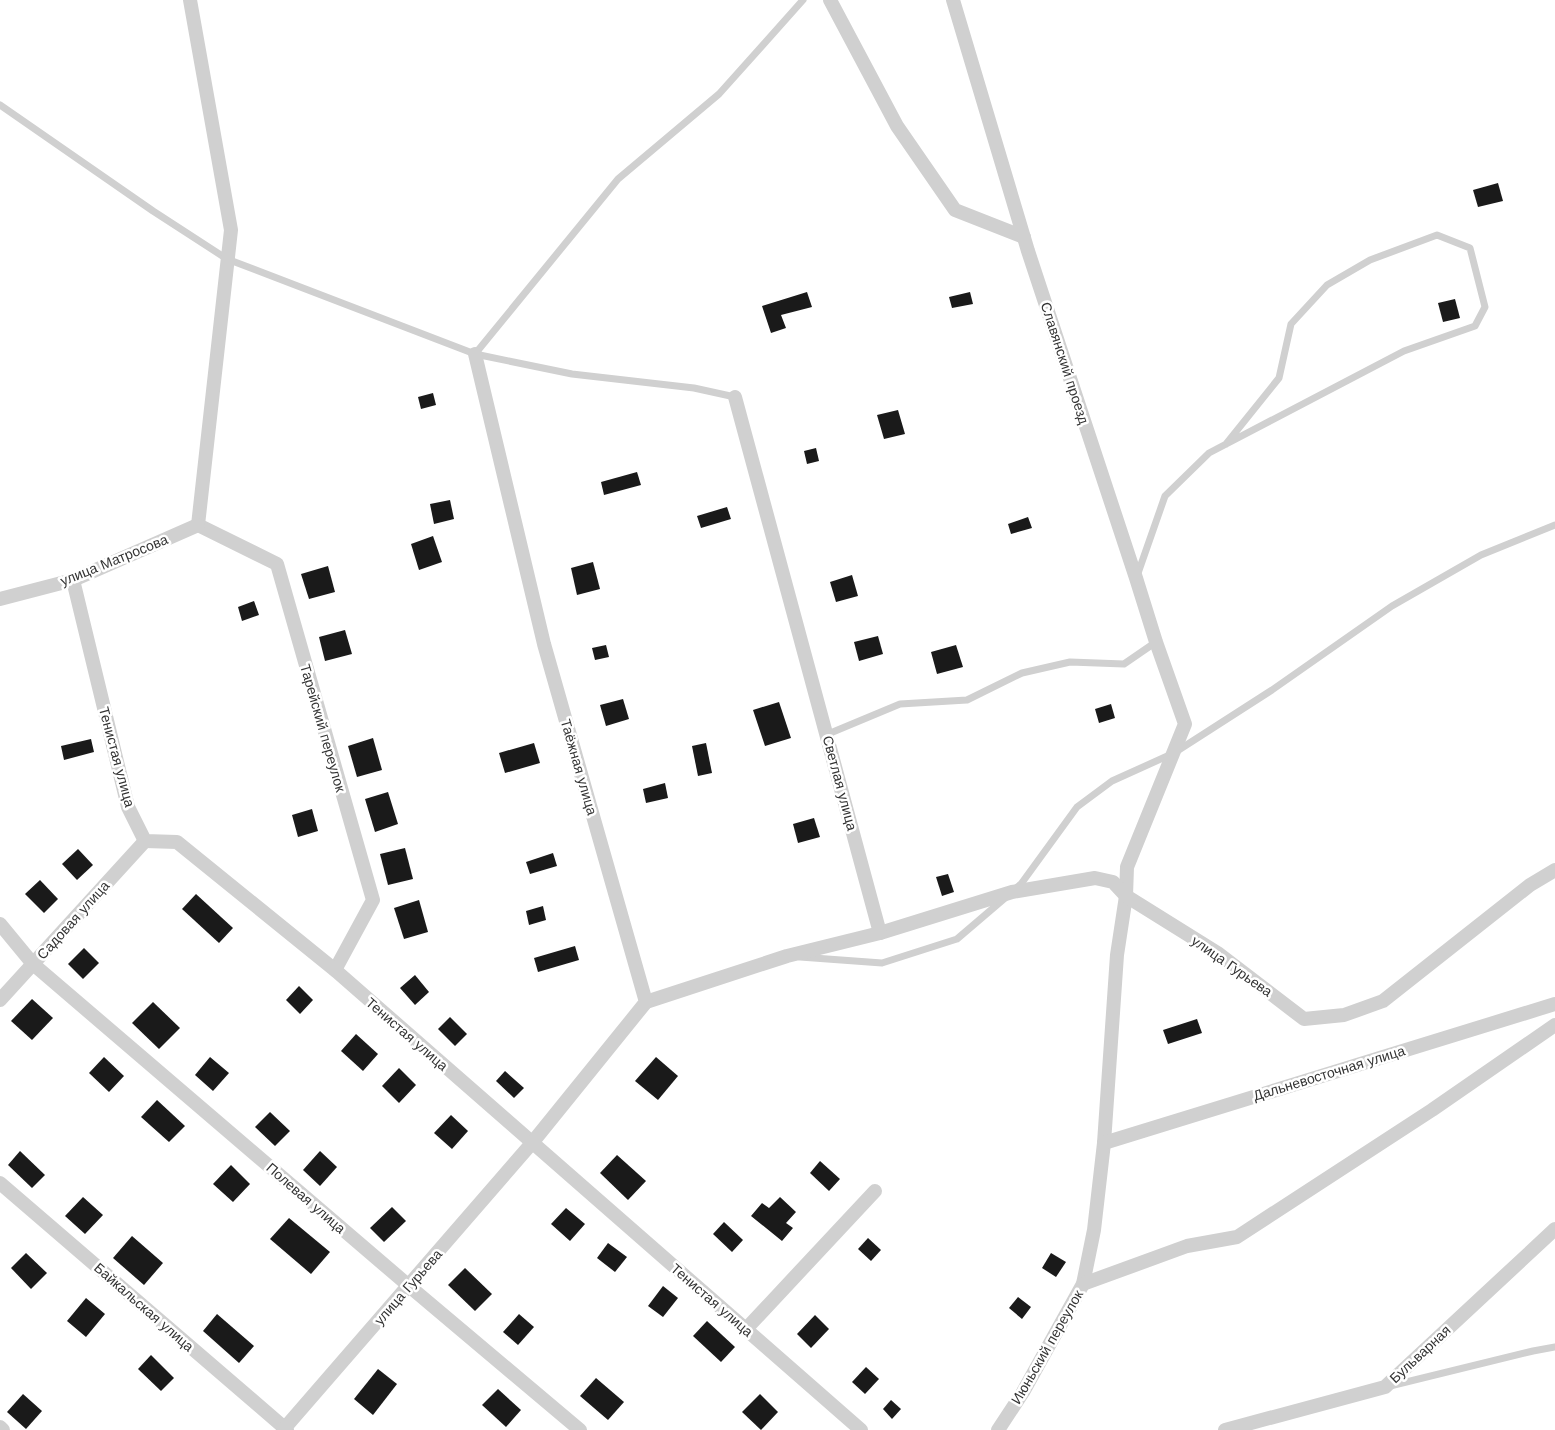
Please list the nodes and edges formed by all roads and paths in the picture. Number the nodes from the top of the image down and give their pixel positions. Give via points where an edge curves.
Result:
1 (190, 0) edge
2 (803, 0) edge
3 (830, 0) edge
4 (953, 0) edge
5 (0, 105) edge
6 (1024, 237) junction
7 (227, 259) junction
8 (475, 354) junction
9 (735, 397) joint
10 (1226, 444) junction
11 (198, 525) junction
12 (1555, 525) edge
13 (1136, 578) junction
14 (73, 580) junction
15 (0, 599) edge
16 (1156, 642) junction
17 (1185, 724) joint
18 (828, 734) junction
19 (1174, 753) junction
20 (146, 841) junction
21 (1555, 870) edge
22 (1012, 892) junction
23 (1126, 896) junction
24 (0, 924) edge
25 (880, 933) junction
26 (787, 956) junction
27 (33, 964) junction
28 (335, 970) junction
29 (0, 1000) edge
30 (646, 1002) junction
31 (1555, 1004) edge
32 (1555, 1025) edge
33 (532, 1142) junction
34 (1104, 1143) junction
35 (0, 1184) edge
36 (875, 1191) dead end
37 (1555, 1230) edge
38 (1083, 1284) junction
39 (409, 1286) junction
40 (746, 1329) junction
41 (1555, 1347) edge
42 (1384, 1387) junction
43 (0, 1427) edge
44 (285, 1429) edge
45 (3, 1430) edge
46 (580, 1430) edge
47 (861, 1430) edge
48 (998, 1430) edge
49 (1226, 1430) edge

1 - 7 street via 231,230
2 - 8 lane via 719,94 618,179
3 - 6 street via 897,126 954,210
4 - 6 street, Славянский проезд
5 - 7 lane
6 - 13 street, Славянский проезд
7 - 8 lane
7 - 11 street
8 - 9 lane via 572,374 694,388
8 - 30 street, Таёжная улица via 544,644
9 - 18 street, Светлая улица
10 - 10 lane via 1404,351 1475,326 1485,307 1470,248 1437,235 1370,260 1327,285 1291,324 1279,378
10 - 13 lane via 1210,454 1165,496
11 - 14 street, улица Матросова
11 - 28 street, Тарейский переулок via 277,564 372,900
12 - 19 lane via 1480,554 1392,606 1272,690
13 - 16 street, Славянский проезд
14 - 15 street, улица Матросова
14 - 20 street, Тенистая улица via 128,807
16 - 17 street, Славянский проезд
16 - 18 lane via 1124,664 1070,662 1022,673 967,700 900,704
17 - 19 street, Июньский переулок
18 - 25 street, Светлая улица
19 - 22 lane via 1112,781 1077,807
19 - 23 street, Июньский переулок via 1127,867
20 - 27 street, Садовая улица
20 - 28 street, Тенистая улица via 177,842
21 - 23 street, улица Гурьева via 1530,885 1383,1001 1344,1015 1304,1019 1219,954
22 - 23 street, улица Гурьева via 1095,878 1113,882
22 - 25 street, улица Гурьева
22 - 26 lane via 957,939 882,963
23 - 34 street, Июньский переулок via 1117,955
24 - 27 street, Полевая улица
25 - 26 street
26 - 30 street
27 - 29 street, Садовая улица
27 - 39 street, Полевая улица
28 - 33 street, Тенистая улица
30 - 33 street
31 - 34 street, Дальневосточная улица
32 - 38 street via 1237,1237 1187,1246
33 - 39 street, улица Гурьева
33 - 40 street, Тенистая улица
34 - 38 street, Июньский переулок via 1094,1230
35 - 44 street, Байкальская улица
36 - 40 street
37 - 42 street, Бульварная
38 - 48 street, Июньский переулок
39 - 44 street, улица Гурьева
39 - 46 street, Полевая улица
40 - 47 street, Тенистая улица
41 - 42 lane
42 - 49 street, Бульварная
43 - 45 street

